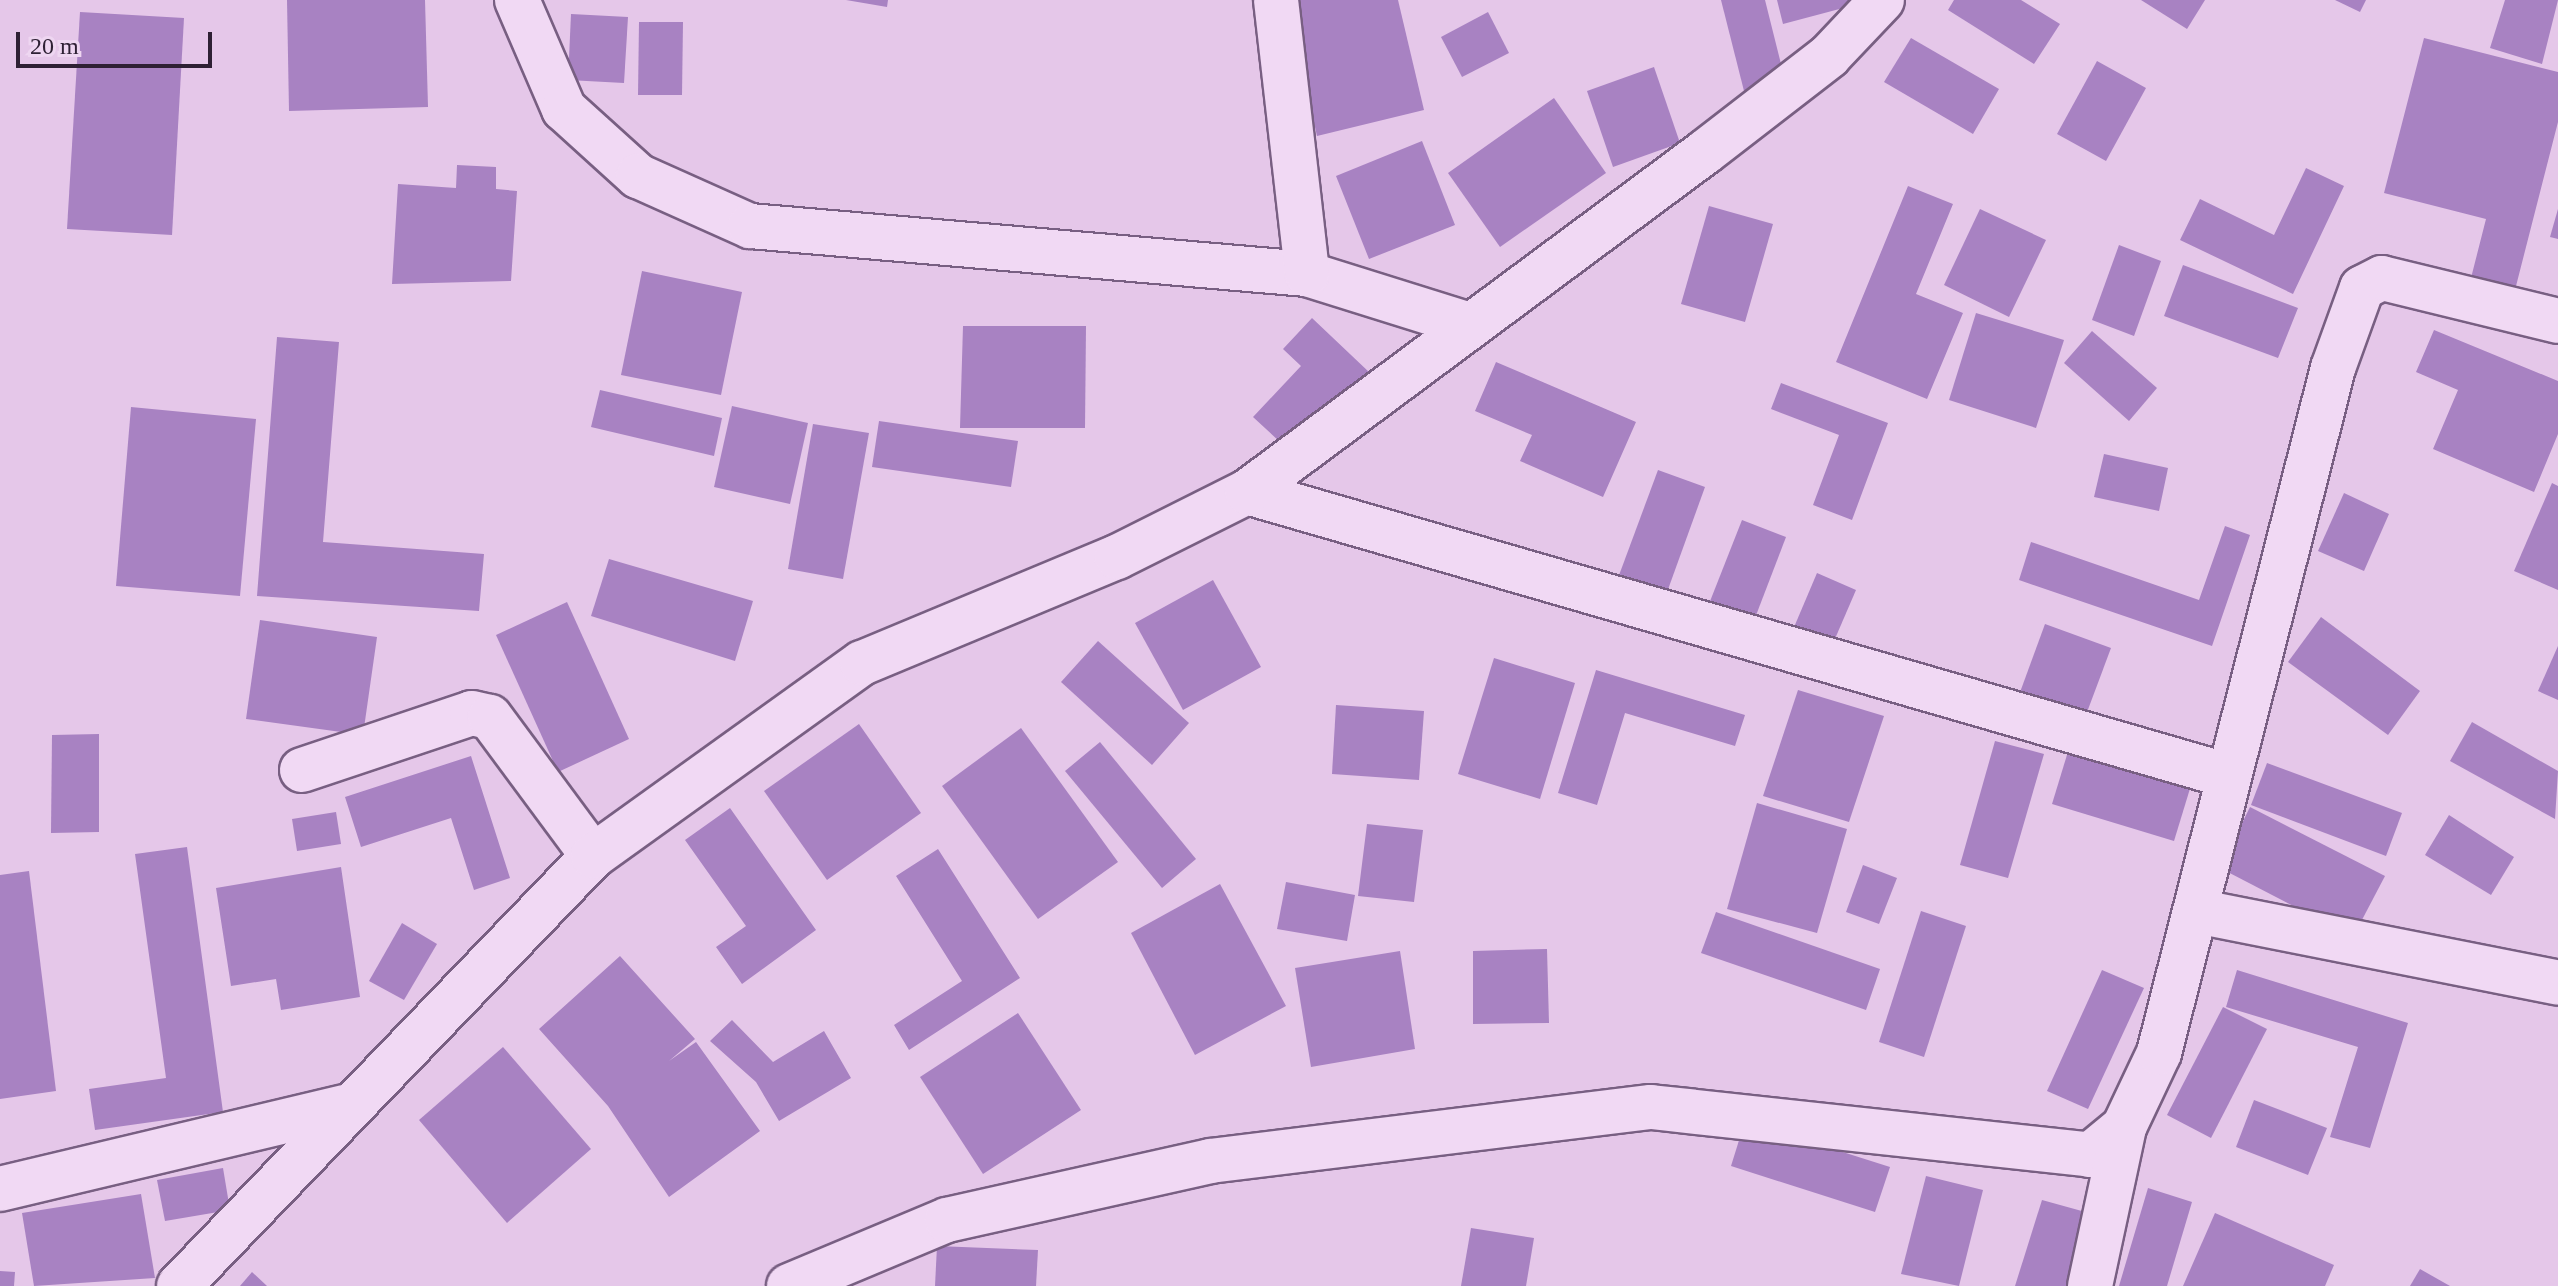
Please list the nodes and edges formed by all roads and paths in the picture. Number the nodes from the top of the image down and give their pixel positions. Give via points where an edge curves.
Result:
1 (517, 0) edge
2 (1276, 0) edge
3 (1882, 0) edge
4 (1307, 274) junction
5 (2558, 321) edge
6 (1467, 324) junction
7 (1247, 492) junction
8 (302, 770) dead end
9 (2229, 776) junction
10 (593, 856) junction
11 (2196, 911) junction
12 (2558, 983) edge
13 (344, 1107) junction
14 (2124, 1127) junction
15 (0, 1189) edge
16 (179, 1286) edge
17 (789, 1286) edge
18 (2090, 1286) edge

1 - 4 street via 564,109 638,176 750,226
2 - 4 street
3 - 6 street via 1829,56
4 - 6 street
5 - 9 street via 2382,278 2362,288 2333,368
6 - 7 street
7 - 9 street
7 - 10 street via 1117,557 862,663
8 - 10 street via 472,713 490,717
9 - 11 street
10 - 13 street
11 - 12 street
11 - 14 street via 2159,1053
13 - 15 street
13 - 16 street
14 - 17 street via 2090,1155 1635,1109 1210,1161 947,1220
14 - 18 street

